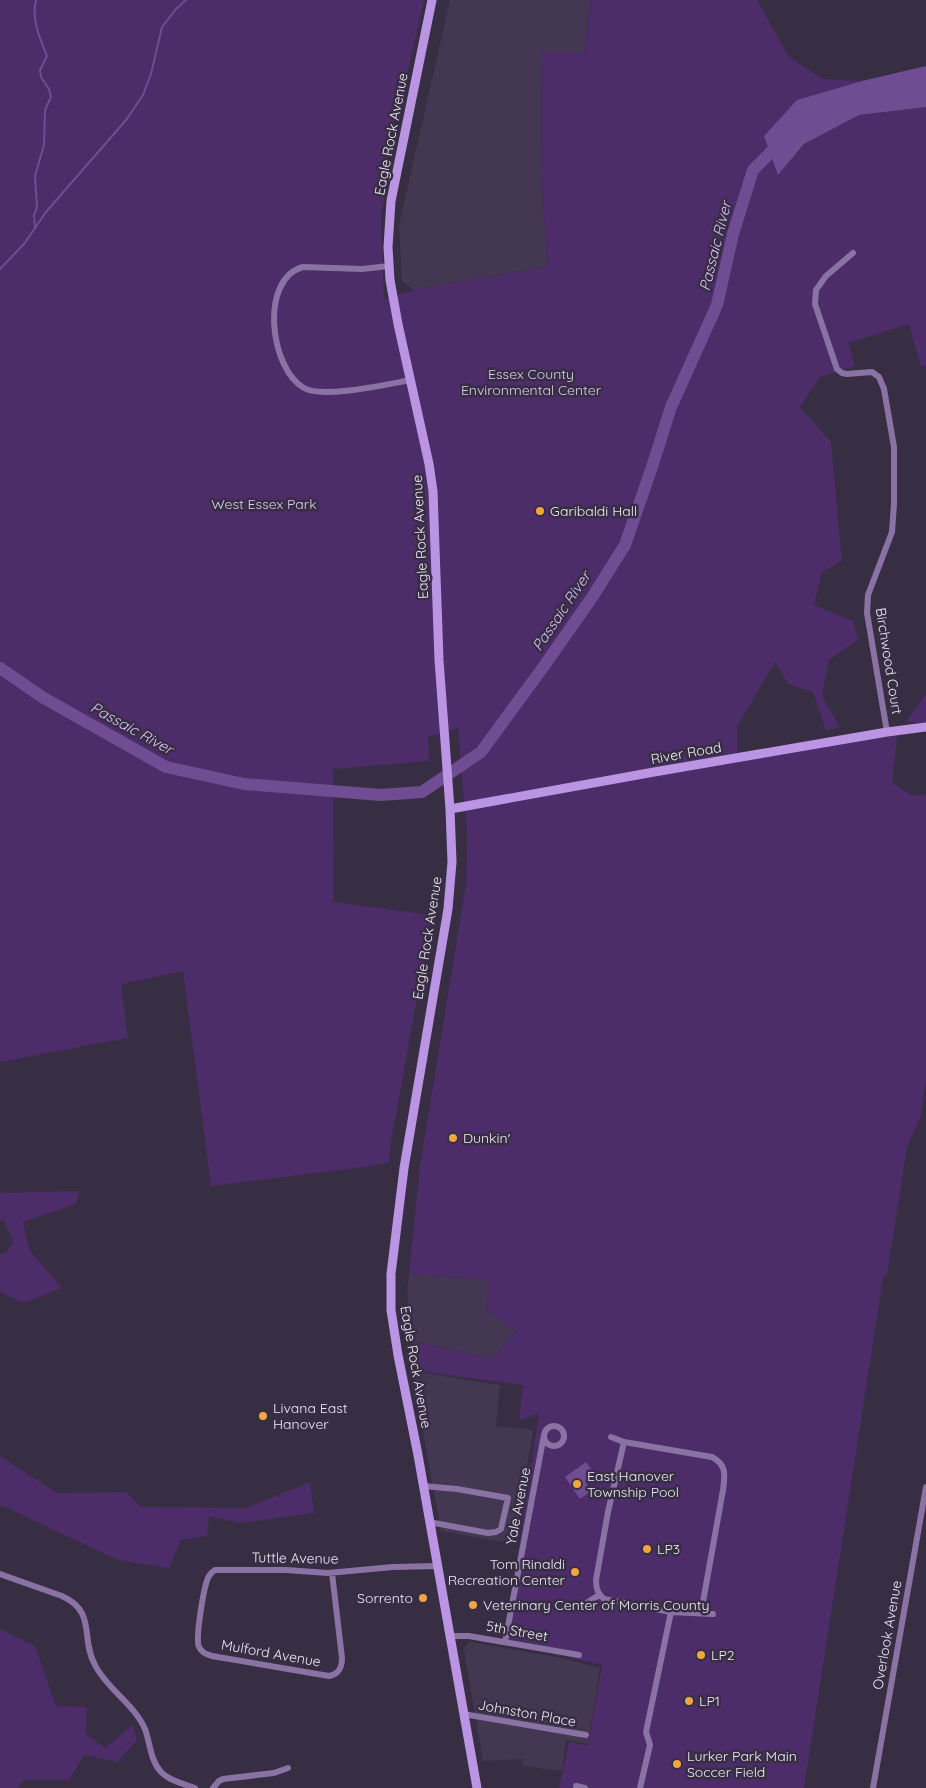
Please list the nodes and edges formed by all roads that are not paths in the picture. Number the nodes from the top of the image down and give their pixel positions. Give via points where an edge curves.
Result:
1 (432, 0) edge
2 (852, 253) dead end
3 (389, 266) junction
4 (410, 380) junction
5 (926, 727) edge
6 (887, 732) junction
7 (450, 809) junction
8 (544, 1435) dead end
9 (611, 1437) dead end
10 (624, 1442) junction
11 (423, 1486) junction
12 (926, 1487) edge
13 (429, 1522) junction
14 (437, 1566) junction
15 (332, 1573) junction
16 (0, 1574) edge
17 (599, 1595) junction
18 (588, 1602) dead end
19 (670, 1612) junction
20 (701, 1613) junction
21 (713, 1614) dead end
22 (450, 1636) junction
23 (505, 1642) junction
24 (201, 1650) joint
25 (579, 1655) dead end
26 (464, 1714) junction
27 (586, 1736) dead end
28 (288, 1768) dead end
29 (576, 1786) dead end
30 (195, 1788) edge
31 (213, 1788) edge
32 (476, 1788) edge
33 (585, 1788) edge
34 (640, 1788) edge
35 (873, 1788) edge

1 - 3 main road, Eagle Rock Avenue via 391,201
2 - 6 street, Birchwood Court via 826,276 814,299 837,370 842,374 872,372 879,377 894,446 894,518 889,543 867,604
3 - 4 main road, Eagle Rock Avenue
3 - 4 street via 296,269 283,283 276,301 275,339 288,372 298,384 312,391 337,391
4 - 7 main road, Eagle Rock Avenue via 433,491 439,660
5 - 6 main road, River Road
6 - 7 main road, River Road
7 - 11 main road, Eagle Rock Avenue via 452,862 448,909 406,1156 391,1274 393,1324
8 - 23 street, Yale Avenue
9 - 10 street
10 - 17 street via 596,1580
10 - 20 street via 712,1457 724,1466 723,1490
11 - 13 main road, Eagle Rock Avenue
11 - 13 street via 508,1498 501,1529 496,1532
12 - 35 street, Overlook Avenue
13 - 14 main road, Eagle Rock Avenue
14 - 15 street, Tuttle Avenue
14 - 22 main road, Eagle Rock Avenue
15 - 24 street, Tuttle Avenue via 215,1570 204,1588 198,1640
15 - 24 street, Mulford Avenue via 342,1658 338,1672 329,1676 212,1656
16 - 30 street via 67,1598 79,1608 84,1616 94,1664 114,1692 137,1715 158,1768 172,1780
17 - 18 street
17 - 19 street via 604,1599
19 - 20 street
19 - 34 street via 646,1732 650,1745
20 - 21 street
22 - 23 street, 5th Street
22 - 26 main road, Eagle Rock Avenue
23 - 25 street, 5th Street
26 - 27 street, Johnston Place
26 - 32 main road, Eagle Rock Avenue
28 - 31 street via 274,1773 223,1779
29 - 33 street

